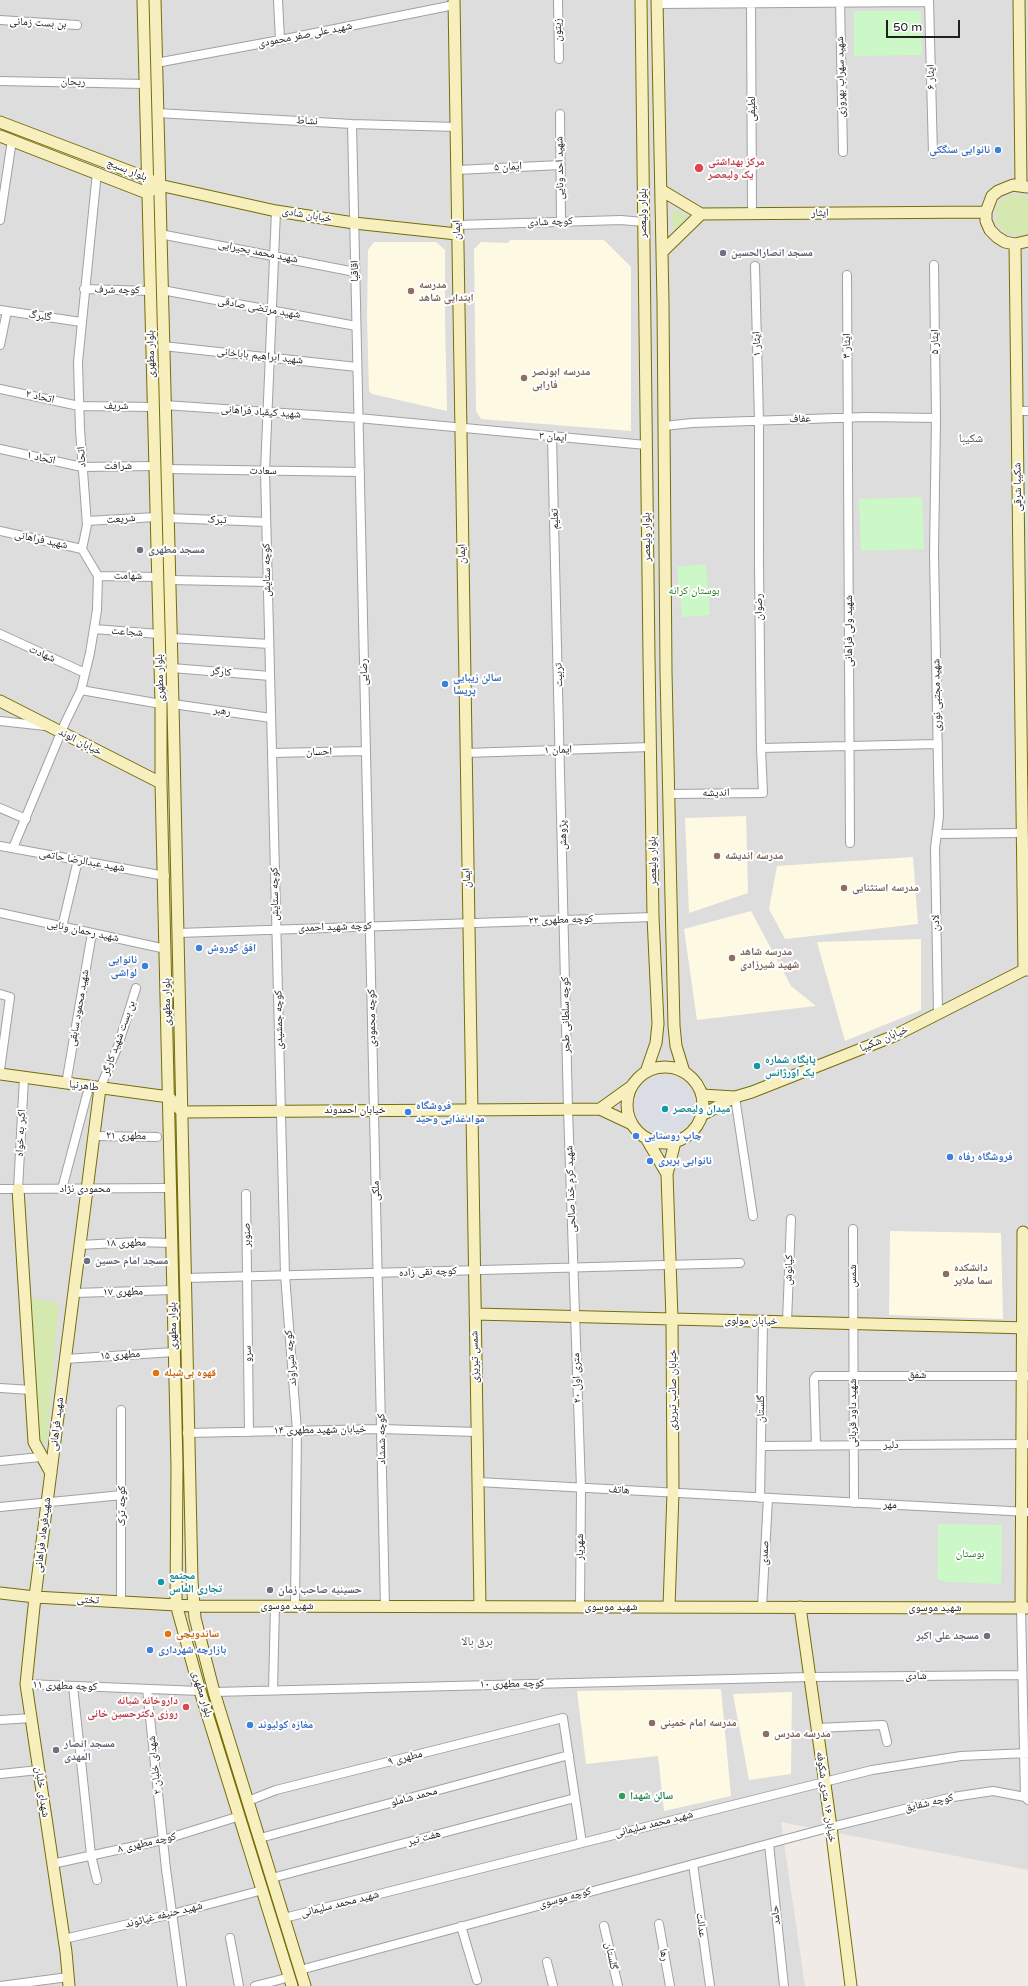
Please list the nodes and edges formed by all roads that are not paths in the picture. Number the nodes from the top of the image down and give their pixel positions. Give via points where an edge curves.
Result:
1 (143, 0) edge
2 (155, 0) edge
3 (278, 0) edge
4 (558, 0) edge
5 (641, 0) edge
6 (1019, 0) edge
7 (840, 1) edge
8 (929, 1) edge
9 (454, 2) edge
10 (657, 2) edge
11 (752, 2) edge
12 (0, 20) edge
13 (77, 25) dead end
14 (280, 40) junction
15 (1024, 51) edge
16 (559, 59) dead end
17 (156, 63) junction
18 (0, 81) edge
19 (145, 84) junction
20 (158, 113) junction
21 (560, 114) dead end
22 (0, 122) edge
23 (352, 124) junction
24 (456, 127) junction
25 (0, 136) edge
26 (12, 140) junction
27 (843, 152) dead end
28 (933, 154) dead end
29 (560, 165) junction
30 (456, 170) junction
31 (97, 172) junction
32 (147, 178) junction
33 (159, 185) junction
34 (1025, 186) edge
35 (661, 190) junction
36 (147, 193) junction
37 (276, 211) junction
38 (986, 212) junction
39 (752, 213) junction
40 (701, 214) junction
41 (0, 220) edge
42 (561, 222) junction
43 (644, 222) junction
44 (354, 223) junction
45 (457, 229) junction
46 (160, 234) junction
47 (1028, 241) edge
48 (1015, 244) junction
49 (662, 252) junction
50 (274, 255) junction
51 (934, 265) dead end
52 (755, 266) dead end
53 (355, 272) junction
54 (847, 275) dead end
55 (84, 290) junction
56 (162, 290) junction
57 (150, 291) junction
58 (272, 310) junction
59 (3, 311) edge
60 (81, 322) junction
61 (356, 326) junction
62 (0, 345) edge
63 (163, 346) junction
64 (270, 358) junction
65 (357, 367) junction
66 (0, 389) edge
67 (164, 405) junction
68 (79, 406) junction
69 (153, 407) junction
70 (1022, 411) edge
71 (267, 412) junction
72 (358, 418) junction
73 (847, 418) junction
74 (936, 418) junction
75 (759, 421) junction
76 (664, 426) junction
77 (460, 429) junction
78 (552, 437) junction
79 (646, 445) junction
80 (0, 450) edge
81 (154, 466) junction
82 (82, 467) junction
83 (166, 469) junction
84 (265, 471) junction
85 (360, 472) junction
86 (156, 517) junction
87 (168, 518) junction
88 (87, 521) junction
89 (266, 522) junction
90 (0, 531) edge
91 (82, 549) junction
92 (934, 556) joint
93 (98, 576) junction
94 (158, 577) junction
95 (170, 580) junction
96 (268, 582) junction
97 (557, 600) joint
98 (94, 630) junction
99 (0, 634) edge
100 (159, 634) junction
101 (171, 638) junction
102 (269, 644) junction
103 (172, 668) junction
104 (85, 673) junction
105 (270, 676) junction
106 (81, 690) junction
107 (0, 700) edge
108 (161, 704) junction
109 (173, 704) junction
110 (271, 718) junction
111 (0, 721) edge
112 (57, 730) junction
113 (938, 744) junction
114 (849, 745) junction
115 (651, 747) junction
116 (761, 748) junction
117 (561, 750) junction
118 (366, 751) junction
119 (272, 753) junction
120 (465, 753) junction
121 (161, 783) junction
122 (1025, 790) edge
123 (763, 793) joint
124 (668, 794) junction
125 (0, 808) edge
126 (26, 818) junction
127 (1022, 833) junction
128 (937, 834) junction
129 (850, 843) dead end
130 (0, 846) edge
131 (13, 848) junction
132 (78, 860) junction
133 (164, 876) junction
134 (0, 913) edge
135 (653, 917) junction
136 (564, 920) junction
137 (468, 923) junction
138 (370, 926) junction
139 (62, 927) junction
140 (276, 930) junction
141 (92, 933) junction
142 (178, 933) junction
143 (166, 950) junction
144 (1026, 970) edge
145 (136, 988) dead end
146 (0, 994) edge
147 (938, 1014) junction
148 (0, 1070) edge
149 (646, 1072) junction
150 (684, 1072) junction
151 (0, 1074) edge
152 (24, 1078) junction
153 (66, 1084) junction
154 (632, 1086) junction
155 (94, 1087) junction
156 (702, 1095) junction
157 (168, 1097) junction
158 (735, 1097) junction
159 (471, 1108) junction
160 (568, 1109) junction
161 (600, 1109) junction
162 (281, 1110) junction
163 (374, 1110) junction
164 (182, 1112) junction
165 (702, 1115) junction
166 (632, 1124) junction
167 (94, 1136) junction
168 (158, 1137) dead end
169 (646, 1138) junction
170 (675, 1142) junction
171 (667, 1174) junction
172 (171, 1188) junction
173 (0, 1189) edge
174 (18, 1189) junction
175 (62, 1189) junction
176 (87, 1189) junction
177 (246, 1194) dead end
178 (752, 1216) dead end
179 (791, 1219) dead end
180 (853, 1229) dead end
181 (1025, 1231) edge
182 (172, 1243) junction
183 (80, 1245) junction
184 (740, 1263) dead end
185 (670, 1265) junction
186 (574, 1268) junction
187 (474, 1270) junction
188 (378, 1273) junction
189 (285, 1275) junction
190 (247, 1276) junction
191 (186, 1278) junction
192 (1025, 1279) edge
193 (173, 1290) junction
194 (74, 1293) junction
195 (475, 1314) junction
196 (575, 1316) junction
197 (672, 1319) junction
198 (763, 1321) junction
199 (787, 1322) junction
200 (853, 1323) junction
201 (1025, 1327) edge
202 (174, 1352) junction
203 (65, 1359) junction
204 (853, 1375) junction
205 (1025, 1376) edge
206 (0, 1388) edge
207 (31, 1390) junction
208 (121, 1410) dead end
209 (382, 1429) junction
210 (297, 1431) junction
211 (249, 1432) junction
212 (477, 1432) junction
213 (187, 1433) junction
214 (1025, 1444) edge
215 (816, 1445) junction
216 (853, 1445) junction
217 (761, 1446) junction
218 (40, 1457) junction
219 (0, 1461) edge
220 (51, 1473) junction
221 (478, 1482) junction
222 (581, 1488) junction
223 (673, 1493) junction
224 (122, 1495) junction
225 (760, 1498) junction
226 (768, 1498) junction
227 (47, 1503) junction
228 (854, 1503) junction
229 (0, 1507) edge
230 (1025, 1512) edge
231 (0, 1593) edge
232 (35, 1597) junction
233 (121, 1602) junction
234 (176, 1604) junction
235 (194, 1606) junction
236 (275, 1606) junction
237 (295, 1606) junction
238 (386, 1606) junction
239 (480, 1606) junction
240 (580, 1607) junction
241 (669, 1607) junction
242 (762, 1607) junction
243 (800, 1607) junction
244 (1024, 1608) edge
245 (1022, 1675) junction
246 (810, 1677) junction
247 (26, 1684) junction
248 (1025, 1684) edge
249 (73, 1686) junction
250 (147, 1688) junction
251 (273, 1690) junction
252 (200, 1691) junction
253 (214, 1692) junction
254 (32, 1718) junction
255 (0, 1720) edge
256 (817, 1728) junction
257 (887, 1742) dead end
258 (1027, 1753) edge
259 (568, 1755) junction
260 (39, 1770) junction
261 (0, 1774) edge
262 (824, 1781) junction
263 (575, 1798) junction
264 (1026, 1799) edge
265 (248, 1801) junction
266 (240, 1816) junction
267 (831, 1827) junction
268 (260, 1838) junction
269 (163, 1840) junction
270 (582, 1843) junction
271 (769, 1844) junction
272 (91, 1855) junction
273 (52, 1864) junction
274 (693, 1864) junction
275 (272, 1878) junction
276 (97, 1880) dead end
277 (263, 1890) junction
278 (172, 1914) junction
279 (284, 1918) junction
280 (659, 1924) dead end
281 (461, 1926) junction
282 (604, 1926) dead end
283 (230, 1938) dead end
284 (64, 1939) junction
285 (547, 1962) dead end
286 (300, 1970) junction
287 (477, 1980) dead end
288 (68, 1981) edge
289 (291, 1981) edge
290 (0, 1986) edge
291 (182, 1986) edge
292 (239, 1986) edge
293 (255, 1986) edge
294 (305, 1986) edge
295 (553, 1986) edge
296 (618, 1986) edge
297 (670, 1986) edge
298 (710, 1986) edge
299 (784, 1986) edge
300 (850, 1986) edge

1 - 19 main road, بلوار مطهری
2 - 17 main road, بلوار مطهری
3 - 14 street
4 - 16 street, زیتون
5 - 43 main road, بلوار ولیعصر
6 - 15 main road
7 - 8 street
7 - 11 street
7 - 27 street, شهید سهراب بهروزی
8 - 28 street, ایثار ۶
9 - 14 street, شهید علی صفر محمودی
9 - 24 main road, ایمان
10 - 11 street
10 - 35 main road, بلوار ولیعصر
11 - 39 street, لطیفی
12 - 13 street, بن بست زمانی
14 - 17 street, شهید علی صفر محمودی
15 - 34 main road
17 - 20 main road, بلوار مطهری
18 - 19 street, ریحان
19 - 32 main road, بلوار مطهری
20 - 23 street, نشاط
20 - 33 main road, بلوار مطهری
21 - 29 street, شهید احد ونایی
22 - 32 main road, بلوار بسیج
23 - 24 street, نشاط
23 - 44 street, اقاقیا
24 - 30 main road, ایمان
25 - 26 main road, بلوار بسیج
26 - 31 main road, بلوار بسیج
26 - 41 street
29 - 30 street, ایمان ۵
29 - 42 street, شهید احد ونایی
30 - 45 main road, ایمان
31 - 36 main road, بلوار بسیج
31 - 55 street, اتحاد
32 - 33 main road, بلوار بسیج
32 - 36 main road, بلوار مطهری
33 - 36 main road, بلوار بسیج
33 - 37 main road, خیابان شادی
33 - 46 main road, بلوار مطهری
34 - 38 main road via 1005,187 998,191 992,196
35 - 40 main road
35 - 49 main road, بلوار ولیعصر
36 - 57 main road, بلوار مطهری
37 - 44 main road, خیابان شادی
37 - 50 street, کوچه ستایش
38 - 39 main road, ایثار
38 - 48 main road via 986,221 997,238
39 - 40 main road, ایثار
40 - 49 main road
42 - 43 street, کوچه شادی
42 - 45 street, کوچه شادی
43 - 79 main road, بلوار ولیعصر
44 - 45 main road, خیابان شادی
44 - 53 street, اقاقیا
45 - 77 main road, ایمان
46 - 50 street, شهید محمد بحیرایی
46 - 56 main road, بلوار مطهری
47 - 48 main road
48 - 70 main road, شکیبا شرقی
49 - 76 main road, بلوار ولیعصر
50 - 53 street, شهید محمد بحیرایی
50 - 58 street, کوچه ستایش
51 - 74 street, ایثار ۵
52 - 75 street, ایثار ۱
53 - 61 street, اقاقیا
54 - 73 street, ایثار ۳
55 - 57 street, کوچه شرف
55 - 60 street, اتحاد
56 - 58 street, شهید مرتضی صادقی
56 - 63 main road, بلوار مطهری
57 - 69 main road, بلوار مطهری
58 - 61 street, شهید مرتضی صادقی
58 - 64 street, کوچه ستایش
59 - 60 street, گلبرگ
59 - 62 street
60 - 68 street, اتحاد via 78,362
61 - 65 street, اقاقیا
63 - 64 street, شهید ابراهیم باباخانی
63 - 67 main road, بلوار مطهری
64 - 65 street, شهید ابراهیم باباخانی
64 - 71 street, کوچه ستایش
65 - 72 street, اقاقیا
66 - 68 street, اتحاد ۲
67 - 71 street, شهید کیقباد فراهانی
67 - 83 main road, بلوار مطهری
68 - 69 street, شریف
68 - 82 street, اتحاد
69 - 81 main road, بلوار مطهری
70 - 122 main road, شکیبا شرقی
71 - 72 street, شهید کیقباد فراهانی
71 - 84 street, کوچه ستایش
72 - 77 street, شهید کیقباد فراهانی
72 - 85 street, رضایی
73 - 74 street, عفاف
73 - 75 street, عفاف
73 - 114 street, شهید ولی فراهانی
74 - 92 street, ایثار ۵
75 - 76 street, عفاف
75 - 116 street, رضوان
76 - 79 main road
76 - 124 main road, بلوار ولیعصر
77 - 78 street, ایمان ۳
77 - 120 main road, ایمان
78 - 79 street, ایمان ۳
78 - 97 street, تعلیم
79 - 115 main road, بلوار ولیعصر
80 - 82 street, اتحاد ۱
81 - 82 street, شرافت
81 - 86 main road, بلوار مطهری
82 - 88 street, اتحاد
83 - 84 street, سعادت
83 - 87 main road, بلوار مطهری
84 - 85 street, سعادت
84 - 89 street, کوچه ستایش
85 - 118 street, رضایی
86 - 88 street, شریعت
86 - 94 main road, بلوار مطهری
87 - 89 street, تبرک
87 - 95 main road, بلوار مطهری
88 - 91 street, اتحاد
89 - 96 street, کوچه ستایش
90 - 91 street, شهید فراهانی
91 - 93 street
92 - 113 street, شهید مجتبی نوری
93 - 94 street, شهامت
93 - 98 street
94 - 100 main road, بلوار مطهری
95 - 96 street
95 - 101 main road, بلوار مطهری
96 - 102 street, کوچه ستایش
97 - 117 street, تربیت
98 - 100 street, شجاعت
98 - 104 street
99 - 104 street, شهادت
100 - 108 main road, بلوار مطهری
101 - 102 street
101 - 103 main road, بلوار مطهری
102 - 105 street, کوچه ستایش
103 - 105 street, کارگر
103 - 109 main road, بلوار مطهری
104 - 106 street
105 - 110 street, کوچه ستایش
106 - 108 street
106 - 112 street via 65,723
107 - 112 main road, خیابان الوند
108 - 121 main road, بلوار مطهری
109 - 110 street, رهبر
109 - 142 main road, بلوار مطهری
110 - 119 street, کوچه ستایش
111 - 112 street
112 - 121 main road, خیابان الوند
112 - 126 street
113 - 114 street
113 - 128 street, شهید مجتبی نوری
114 - 116 street
114 - 129 street, شهید ولی فراهانی
115 - 117 street, ایمان ۱
115 - 135 main road, بلوار ولیعصر
116 - 123 street, رضوان
117 - 120 street, ایمان ۱
117 - 136 street, پژوهش
118 - 119 street, احسان
118 - 138 street, رضایی
119 - 140 street, کوچه ستایش
120 - 137 main road, ایمان
121 - 133 main road, بلوار مطهری
122 - 127 main road, شکیبا شرقی
123 - 124 street, اندیشه
124 - 150 main road, بلوار ولیعصر via 674,1026 676,1046
125 - 126 street
126 - 131 street
127 - 128 street
127 - 144 main road, شکیبا شرقی
128 - 147 street, لادن via 935,848
130 - 131 street, شهید عبدالرضا حاتمی
131 - 132 street, شهید عبدالرضا حاتمی
132 - 133 street, شهید عبدالرضا حاتمی
132 - 139 street
133 - 143 main road, بلوار مطهری
134 - 139 street, شهید رحمان ونایی
135 - 136 street, کوچه مطهری ۲۲
135 - 149 main road, بلوار ولیعصر via 658,1024 654,1049
136 - 137 street, کوچه مطهری ۲۲
136 - 160 street, کوچه سلطانی طجر
137 - 138 street, کوچه شهید احمدی
137 - 159 main road, ایمان
138 - 140 street, کوچه شهید احمدی
138 - 163 street, کوچه محمودی
139 - 141 street, شهید رحمان ونایی
140 - 142 street, کوچه شهید احمدی
140 - 162 street, کوچه جمشیدی
141 - 143 street, شهید رحمان ونایی
141 - 153 street, شهید محمود سابقی
142 - 164 main road, بلوار مطهری
143 - 157 main road, بلوار مطهری
144 - 147 main road, خیابان شکیبا
145 - 155 street, بن بست شهید کارگر via 118,1046
146 - 148 street via 10,997
147 - 158 main road, خیابان شکیبا via 894,1036
149 - 150 main road via 665,1067
149 - 154 main road
150 - 156 main road via 695,1082
151 - 152 main road, طاهرنیا
152 - 153 main road, طاهرنیا
152 - 174 street, اکبر به خواه
153 - 155 main road, طاهرنیا
154 - 161 main road
154 - 166 main road via 627,1105
155 - 157 main road, طاهرنیا
155 - 167 main road, شهید فراهانی
155 - 175 street, بن بست شهید کارگر
156 - 158 main road
156 - 165 main road
157 - 164 main road
157 - 172 main road, بلوار مطهری
158 - 165 main road
158 - 178 street
159 - 160 main road, خیابان احمدوند
159 - 163 main road, خیابان احمدوند
159 - 187 main road, شمس تبریزی
160 - 161 main road, خیابان احمدوند
160 - 186 street, شهید کرم خدا صالحی
161 - 166 main road
162 - 163 main road, خیابان احمدوند
162 - 164 main road, خیابان احمدوند
162 - 189 street, کوچه شیراوند
163 - 188 street, ملکی
164 - 191 main road, بلوار مطهری
165 - 170 main road via 692,1132
166 - 169 main road
167 - 168 street, مطهری ۲۱
167 - 176 main road, شهید فراهانی
169 - 170 main road via 665,1144
169 - 171 main road
170 - 171 main road
171 - 185 main road, خیابان صائب تبریزی
172 - 176 street, محمودی نژاد
172 - 182 main road, بلوار مطهری
173 - 174 street, محمودی نژاد
174 - 175 street, محمودی نژاد
174 - 207 main road, شهید فراهانی
175 - 176 street, محمودی نژاد
176 - 183 main road, شهید فراهانی
177 - 190 street, صنوبر
179 - 199 street, کیانوش
180 - 200 street, شمس
181 - 192 main road
182 - 183 street, مطهری ۱۸
182 - 193 main road, بلوار مطهری
183 - 194 main road, شهید فراهانی
184 - 185 street, کوچه نقی زاده
185 - 186 street, کوچه نقی زاده
185 - 197 main road, خیابان صائب تبریزی
186 - 187 street, کوچه نقی زاده
186 - 196 street, ۲۰ متری اول
187 - 188 street, کوچه نقی زاده
187 - 195 main road, شمس تبریزی
188 - 189 street, کوچه نقی زاده
188 - 209 street, کوچه شمشاد
189 - 190 street, کوچه نقی زاده
189 - 210 street, کوچه شیراوند
190 - 191 street, کوچه نقی زاده
190 - 211 street, سرو
191 - 213 main road, بلوار مطهری
192 - 201 main road
193 - 194 street, مطهری ۱۷
193 - 202 main road, بلوار مطهری
194 - 203 main road, شهید فراهانی
195 - 196 main road, خیابان مولوی
195 - 212 main road, شمس تبریزی
196 - 197 main road, خیابان مولوی
196 - 222 street, ۲۰ متری اول
197 - 198 main road, خیابان مولوی
197 - 223 main road, خیابان صائب تبریزی
198 - 199 main road, خیابان مولوی
198 - 217 street, گلستان
199 - 200 main road, خیابان مولوی
200 - 201 main road, خیابان مولوی
200 - 204 street, شهید داود قربانی
201 - 205 main road
202 - 203 street, مطهری ۱۵
202 - 234 main road, بلوار مطهری via 177,1466
203 - 220 main road, شهید فراهانی
204 - 205 street, شفق
204 - 215 street, شفق via 816,1376 814,1379
204 - 216 street, شهید داود قربانی
205 - 214 main road
206 - 207 street
207 - 218 main road, شهید فراهانی via 34,1442
208 - 224 street, کوچه ترک
209 - 210 street, خیابان شهید مطهری ۱۴
209 - 212 street, خیابان شهید مطهری ۱۴
209 - 238 street, کوچه شمشاد
210 - 211 street, خیابان شهید مطهری ۱۴
210 - 237 street, کوچه شیراوند
211 - 213 street, خیابان شهید مطهری ۱۴
212 - 221 main road, شمس تبریزی
213 - 235 main road, بلوار مطهری
214 - 216 street, دلیر
214 - 230 main road
215 - 216 street, دلیر
215 - 217 street, دلیر
216 - 228 street, شهید داود قربانی
217 - 225 street, گلستان
218 - 219 street
218 - 220 main road, شهید فراهانی
220 - 227 main road, شهیدفرهاد فراهانی
221 - 222 street, هاتف
221 - 239 main road, شمس تبریزی
222 - 223 street, هاتف
222 - 240 street, شهریار
223 - 225 street, هاتف
223 - 241 main road, خیابان صائب تبریزی
224 - 227 street
224 - 233 street, کوچه ترک
225 - 226 street, مهر
226 - 228 street, مهر
226 - 242 street, صمدی
227 - 229 street
227 - 232 main road, شهیدفرهاد فراهانی
228 - 230 street, مهر
230 - 244 main road
231 - 232 main road, تختی
232 - 233 main road, تختی
232 - 247 main road, شهدای خلبان
233 - 234 main road, تختی
234 - 235 main road, شهید موسوی
234 - 252 main road, بلوار مطهری
235 - 236 main road, شهید موسوی
235 - 253 main road, بلوار مطهری
236 - 237 main road, شهید موسوی
236 - 251 street
237 - 238 main road, شهید موسوی
238 - 239 main road, شهید موسوی
239 - 240 main road, شهید موسوی
240 - 241 main road, شهید موسوی
241 - 242 main road, شهید موسوی
242 - 243 main road, شهید موسوی
243 - 244 main road, شهید موسوی
243 - 246 main road, خیابان ۱۶ متری شکوفه
244 - 245 street
245 - 246 street, شادی
245 - 248 street
246 - 251 street, کوچه مطهری ۱۰
246 - 256 main road, خیابان ۱۶ متری شکوفه
247 - 249 street, کوچه مطهری ۱۱
247 - 254 main road, شهدای خلبان
248 - 258 street
249 - 250 street, کوچه مطهری ۱۱
249 - 272 street
250 - 252 street, کوچه مطهری ۱۱
250 - 269 street, شهدای خلبان ۲
251 - 253 street, کوچه مطهری ۱۰
252 - 266 main road, بلوار مطهری
253 - 265 main road, بلوار مطهری
254 - 255 street
254 - 260 main road, شهدای خلبان
256 - 257 street via 883,1725
256 - 262 main road, خیابان ۱۶ متری شکوفه
258 - 262 street, شهید محمد سلیمانی via 961,1756 872,1770
258 - 264 street
259 - 263 street
259 - 265 street, مطهری ۹ via 563,1718 276,1790
259 - 268 street, محمد شاملو
260 - 261 street
260 - 273 main road, شهدای خلبان
262 - 267 main road, خیابان ۱۶ متری شکوفه
262 - 270 street, شهید محمد سلیمانی
263 - 270 street
263 - 275 street, هفت تیر
264 - 267 street, کوچه شقایق via 993,1792 953,1797
265 - 268 main road, بلوار مطهری
266 - 269 street, کوچه مطهری ۸
266 - 277 main road, بلوار مطهری
267 - 271 street, کوچه موسوی
267 - 300 main road, خیابان ۱۶ متری شکوفه
268 - 275 main road, بلوار مطهری
269 - 272 street, کوچه مطهری ۸
269 - 278 street, شهدای خلبان ۲
270 - 279 street, شهید محمد سلیمانی
271 - 274 street, کوچه موسوی
271 - 299 street, حامد
272 - 273 street, کوچه مطهری ۸
272 - 276 street
273 - 284 main road, شهدای خلبان
274 - 281 street, کوچه موسوی
274 - 298 street, عدالت
275 - 279 main road, بلوار مطهری
277 - 278 street, شهید حنیفه غیاثوند
277 - 289 main road, بلوار مطهری
278 - 284 street, شهید حنیفه غیاثوند
278 - 291 street, شهدای خلبان ۲
279 - 286 main road, بلوار مطهری
280 - 297 street, رها
281 - 286 street, کوچه موسوی
281 - 287 street
282 - 296 street, گلستان
283 - 292 street
284 - 288 main road, شهدای خلبان
285 - 295 street
286 - 294 main road, بلوار مطهری
288 - 290 street
289 - 293 street

